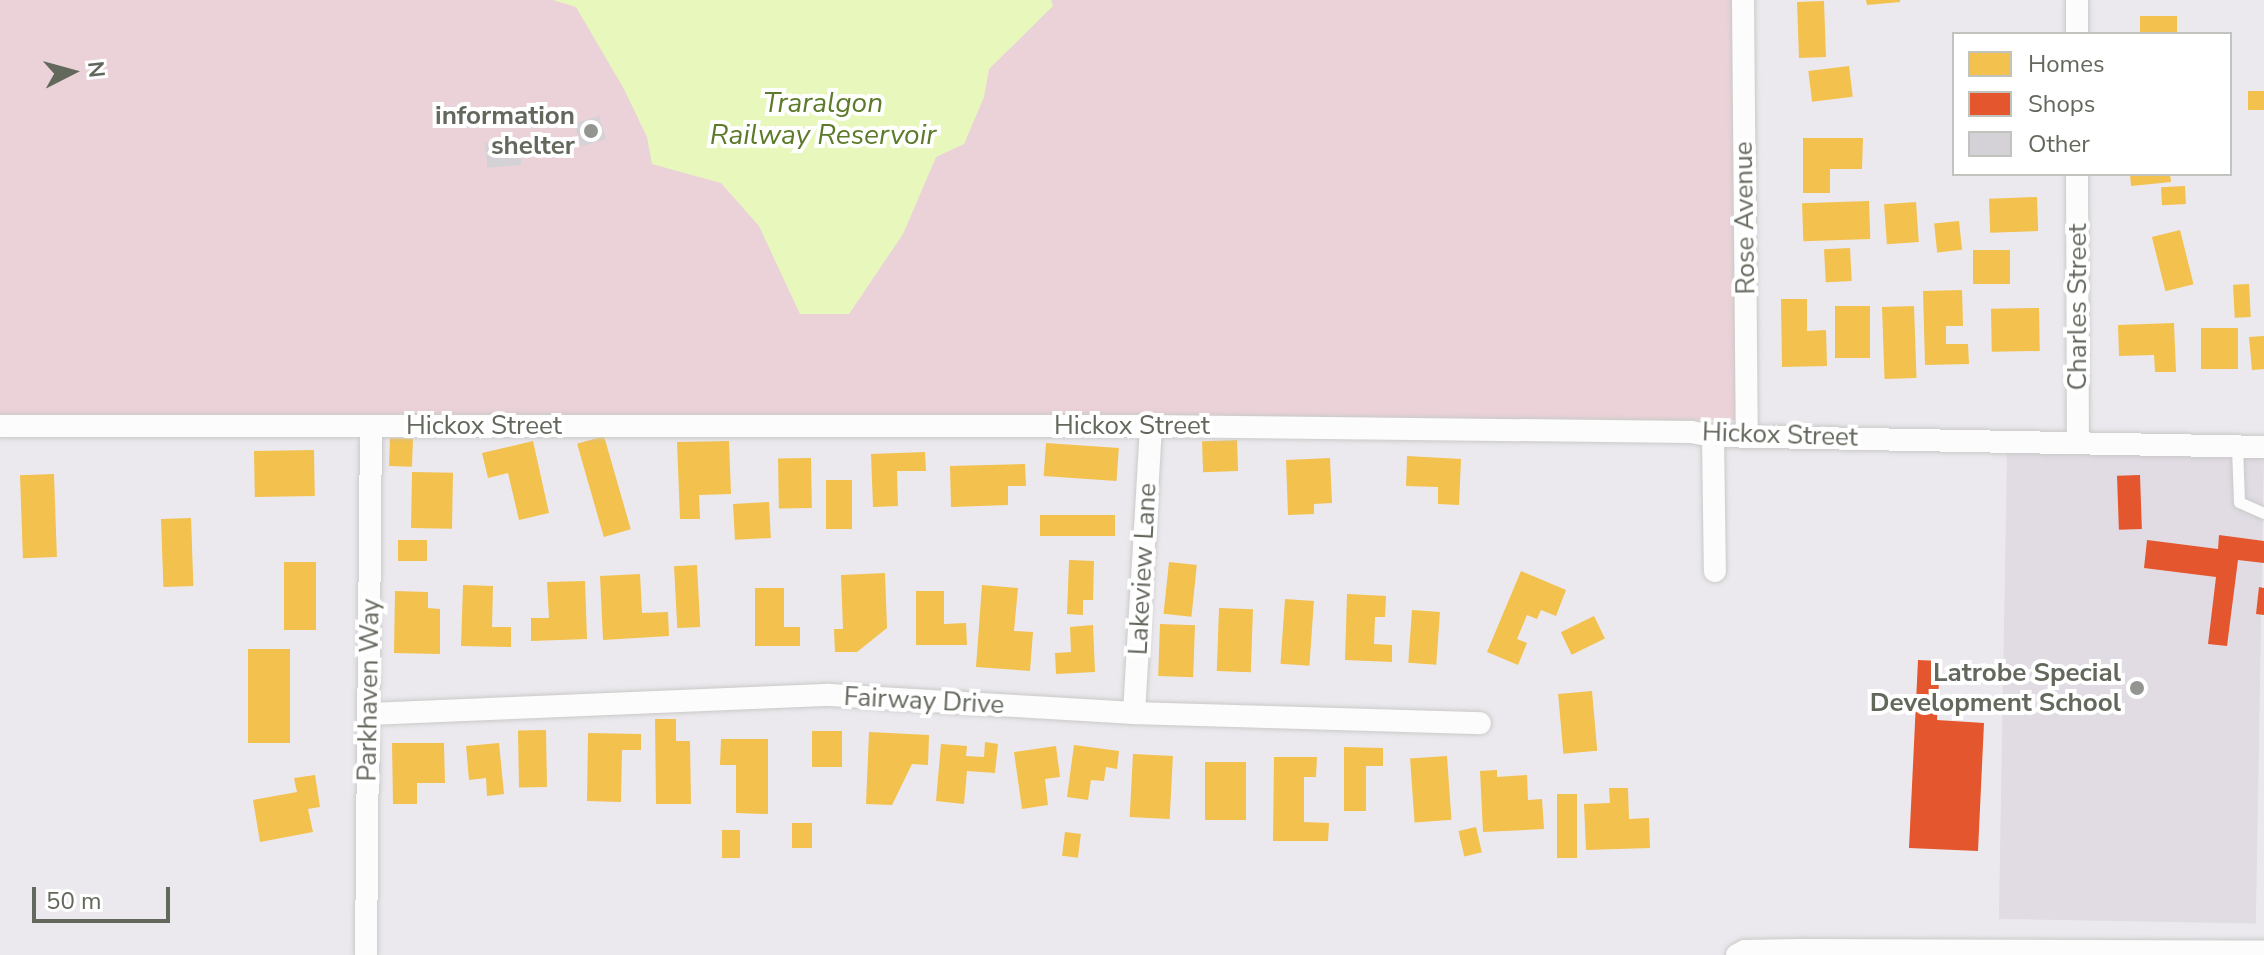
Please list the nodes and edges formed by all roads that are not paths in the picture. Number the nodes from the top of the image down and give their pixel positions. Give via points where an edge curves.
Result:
1 (1743, 0) edge
2 (2077, 0) edge
3 (2077, 32) edge
4 (2077, 176) edge
5 (0, 426) edge
6 (371, 426) junction
7 (1151, 426) junction
8 (1747, 435) junction
9 (1713, 436) junction
10 (2078, 441) junction
11 (2237, 447) junction
12 (2264, 447) edge
13 (2264, 513) edge
14 (1715, 571) dead end
15 (1134, 713) junction
16 (369, 714) junction
17 (1480, 723) dead end
18 (2264, 952) edge
19 (366, 955) edge
20 (1737, 955) edge

1 - 8 street, Rose Avenue
2 - 3 street
4 - 10 street, Charles Street
5 - 6 street, Hickox Street
6 - 7 street, Hickox Street
6 - 16 street, Parkhaven Way
7 - 9 street, Hickox Street
7 - 15 street, Lakeview Lane
8 - 9 street, Hickox Street
8 - 10 street, Hickox Street
9 - 14 street
10 - 11 street, Hickox Street
11 - 12 street, Hickox Street
11 - 13 lane via 2239,502
15 - 16 street, Fairway Drive via 830,695
15 - 17 street, Fairway Drive
16 - 19 street, Parkhaven Way
18 - 20 street via 1799,950

